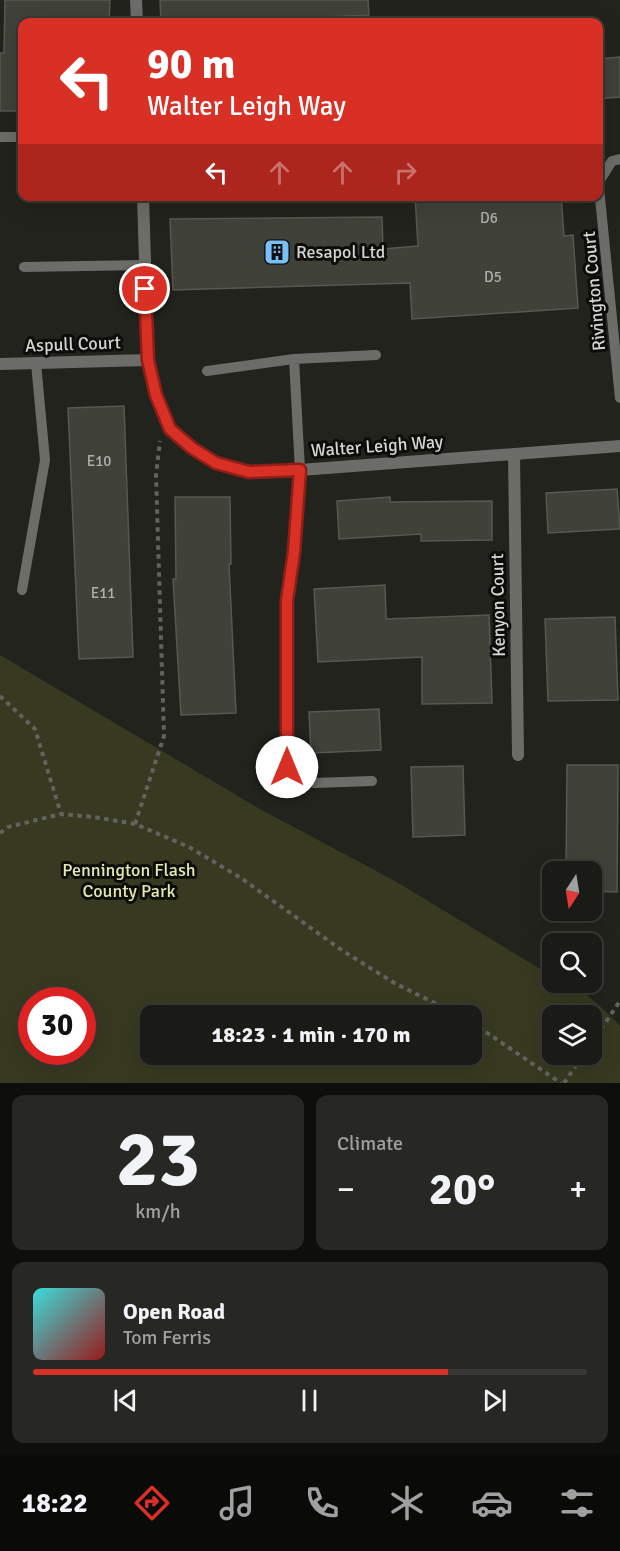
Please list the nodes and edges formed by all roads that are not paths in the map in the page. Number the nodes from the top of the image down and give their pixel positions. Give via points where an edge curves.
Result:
1 (136, 0) edge
2 (137, 18) edge
3 (0, 137) edge
4 (18, 137) edge
5 (620, 159) edge
6 (603, 173) edge
7 (142, 201) edge
8 (601, 201) edge
9 (145, 265) junction
10 (24, 267) dead end
11 (376, 355) dead end
12 (294, 359) junction
13 (148, 360) junction
14 (36, 363) junction
15 (0, 364) edge
16 (207, 371) dead end
17 (620, 398) edge
18 (620, 446) edge
19 (514, 454) junction
20 (300, 470) junction
21 (22, 590) dead end
22 (518, 755) dead end
23 (287, 767) joint
24 (372, 781) dead end

1 - 2 street
3 - 4 lane
5 - 6 lane, Rivington Court via 612,161
7 - 9 street, Walter Leigh Way
8 - 17 lane, Rivington Court
9 - 10 lane
9 - 13 street, Walter Leigh Way
11 - 12 lane
12 - 16 lane
12 - 20 lane
13 - 14 street, Aspull Court
13 - 20 street, Walter Leigh Way via 156,395 170,429 192,448 216,463 249,472
14 - 15 street, Aspull Court
14 - 21 lane via 45,460
18 - 19 street, Walter Leigh Way
19 - 20 street, Walter Leigh Way
19 - 22 street, Kenyon Court
20 - 23 street via 287,600
23 - 24 lane via 314,783

